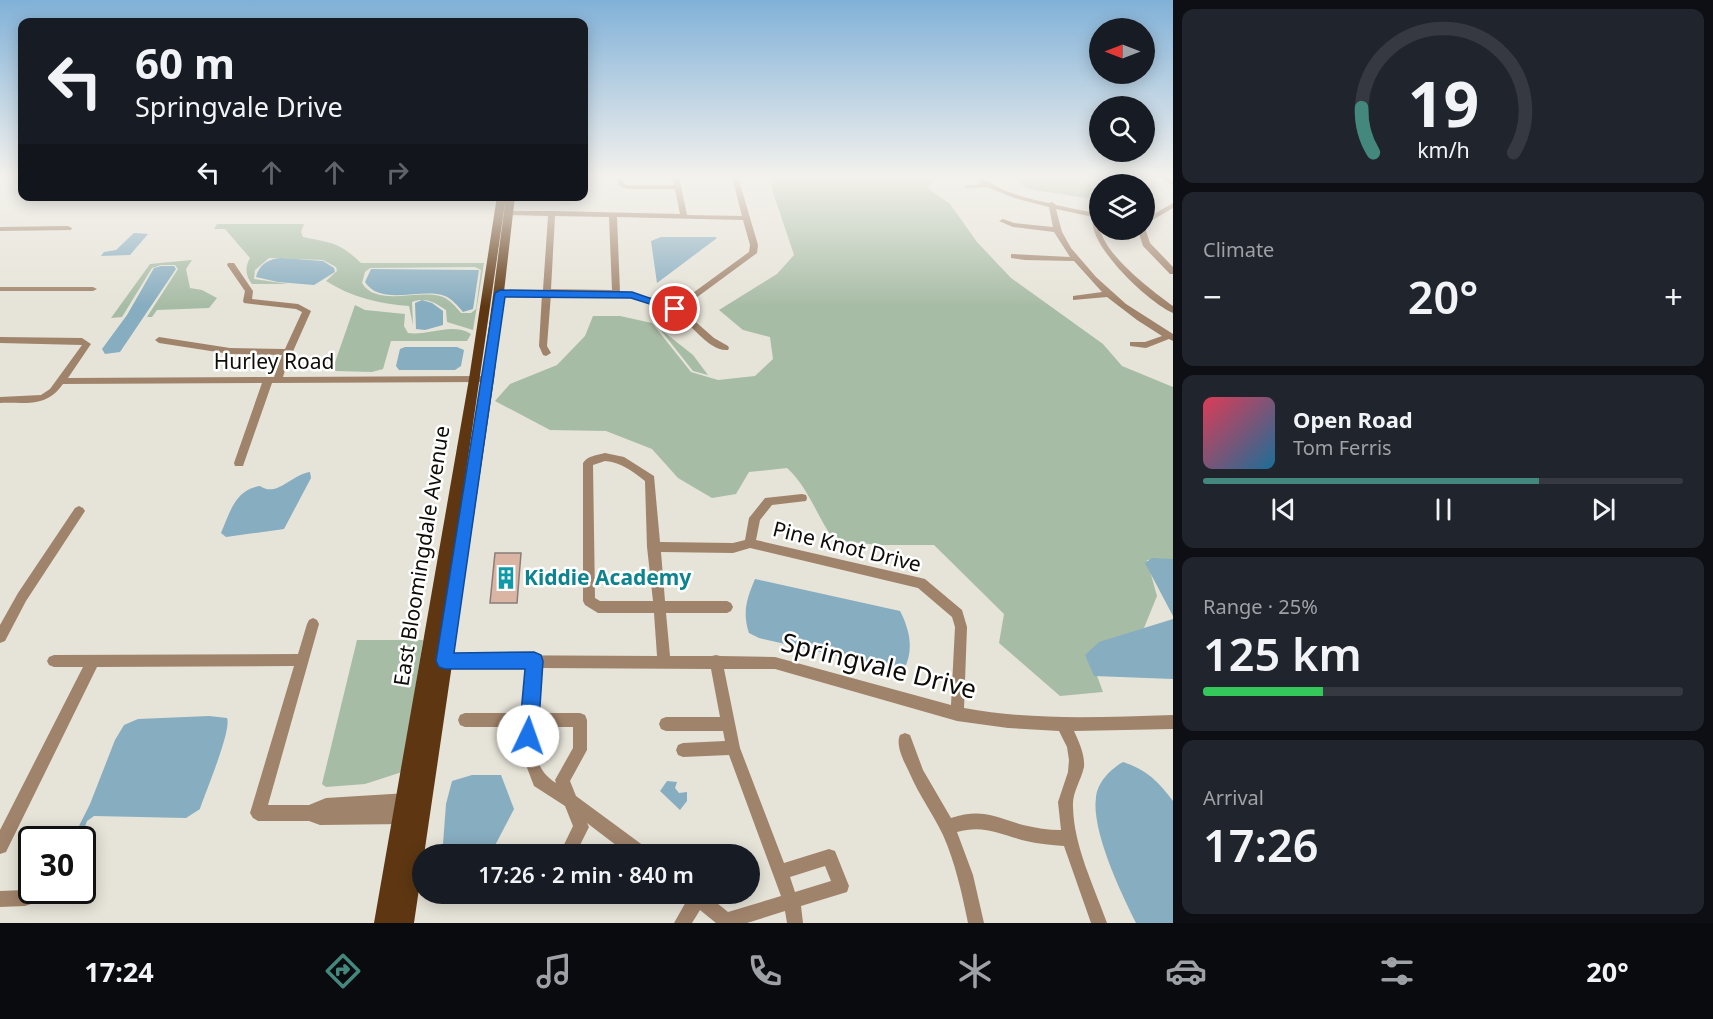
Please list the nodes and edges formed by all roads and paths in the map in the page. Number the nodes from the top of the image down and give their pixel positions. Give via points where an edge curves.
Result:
1 (504, 220) edge
2 (551, 220) edge
3 (613, 220) edge
4 (748, 220) edge
5 (1055, 220) edge
6 (1003, 221) dead end
7 (68, 228) dead end
8 (0, 229) edge
9 (1057, 230) junction
10 (1101, 240) edge
11 (1145, 240) edge
12 (1014, 256) dead end
13 (1077, 260) junction
14 (499, 262) junction
15 (231, 265) dead end
16 (1173, 272) edge
17 (0, 289) edge
18 (93, 289) dead end
19 (500, 293) junction
20 (546, 293) junction
21 (616, 294) junction
22 (1110, 294) junction
23 (1076, 298) dead end
24 (675, 309) junction
25 (1173, 310) edge
26 (1171, 337) edge
27 (0, 340) edge
28 (159, 340) dead end
29 (1133, 344) dead end
30 (725, 348) dead end
31 (287, 352) junction
32 (546, 353) dead end
33 (482, 379) junction
34 (273, 380) junction
35 (59, 381) junction
36 (0, 400) edge
37 (239, 463) dead end
38 (802, 498) dead end
39 (79, 511) dead end
40 (750, 543) junction
41 (653, 547) junction
42 (727, 607) dead end
43 (660, 608) junction
44 (313, 624) dead end
45 (0, 637) edge
46 (303, 660) junction
47 (54, 661) dead end
48 (93, 661) junction
49 (437, 661) junction
50 (534, 661) junction
51 (716, 661) junction
52 (664, 662) junction
53 (957, 714) junction
54 (465, 720) dead end
55 (529, 720) junction
56 (1173, 722) edge
57 (666, 724) dead end
58 (728, 724) junction
59 (1063, 724) junction
60 (905, 740) dead end
61 (733, 748) junction
62 (683, 750) dead end
63 (572, 802) junction
64 (412, 806) junction
65 (947, 827) junction
66 (1071, 839) junction
67 (572, 844) edge
68 (627, 844) edge
69 (0, 846) edge
70 (780, 872) junction
71 (0, 898) edge
72 (18, 898) edge
73 (791, 901) junction
74 (691, 904) edge
75 (705, 904) edge
76 (728, 922) edge
77 (385, 923) edge
78 (403, 923) edge
79 (682, 923) edge
80 (795, 923) edge
81 (976, 923) edge
82 (1099, 923) edge

1 - 14 main road, East Bloomingdale Avenue
2 - 20 street
3 - 21 street
4 - 24 street via 753,253
5 - 9 street
6 - 9 street
7 - 8 street
9 - 13 street
10 - 25 street via 1139,283
11 - 16 street
12 - 13 street
13 - 22 street
14 - 19 main road, East Bloomingdale Avenue
14 - 33 main road, East Bloomingdale Avenue
15 - 31 street via 249,291 247,301 307,311
17 - 18 street
19 - 20 street
19 - 33 main road, East Bloomingdale Avenue
20 - 21 street
20 - 32 street
21 - 24 street via 646,298
22 - 23 street
22 - 26 street
24 - 30 street via 714,345
26 - 29 street via 1146,345
27 - 35 street via 87,344
28 - 31 street via 230,351
31 - 34 street
33 - 34 street, Hurley Road
33 - 49 main road, East Bloomingdale Avenue
34 - 35 street, Hurley Road
34 - 37 street
35 - 36 street via 43,398
38 - 40 street via 769,501 755,518
39 - 45 street
40 - 41 street, Pine Knot Drive via 733,548
40 - 53 street, Pine Knot Drive via 921,583 941,598 958,614 961,627
41 - 43 street
41 - 43 street via 650,479 624,459 596,458 588,463 589,601 598,608
42 - 43 street
43 - 52 street
44 - 46 street
46 - 48 street
46 - 64 street via 258,813 309,813 320,817
47 - 48 street
48 - 69 street
49 - 50 street, Springvale Drive
49 - 64 main road, East Bloomingdale Avenue
50 - 52 street, Springvale Drive
50 - 55 street
51 - 52 street, Springvale Drive
51 - 53 street, Springvale Drive via 775,663 808,670
51 - 58 street
53 - 59 street, Springvale Drive
54 - 55 street
55 - 63 street via 528,752 539,781
55 - 63 street via 580,720 580,750 562,780
56 - 59 street, Springvale Drive
57 - 58 street
58 - 61 street
59 - 66 street via 1075,748 1076,770 1066,788 1065,808
60 - 65 street via 909,762
61 - 62 street
61 - 70 street
63 - 67 street via 581,826
63 - 68 street
64 - 77 main road, East Bloomingdale Avenue
64 - 78 main road, East Bloomingdale Avenue
65 - 66 street via 970,819 981,820 1025,833
65 - 81 street via 969,888
66 - 82 street
70 - 73 street
70 - 73 street via 829,857 840,886
71 - 72 street
73 - 76 street
73 - 80 street
74 - 79 street
75 - 76 street

